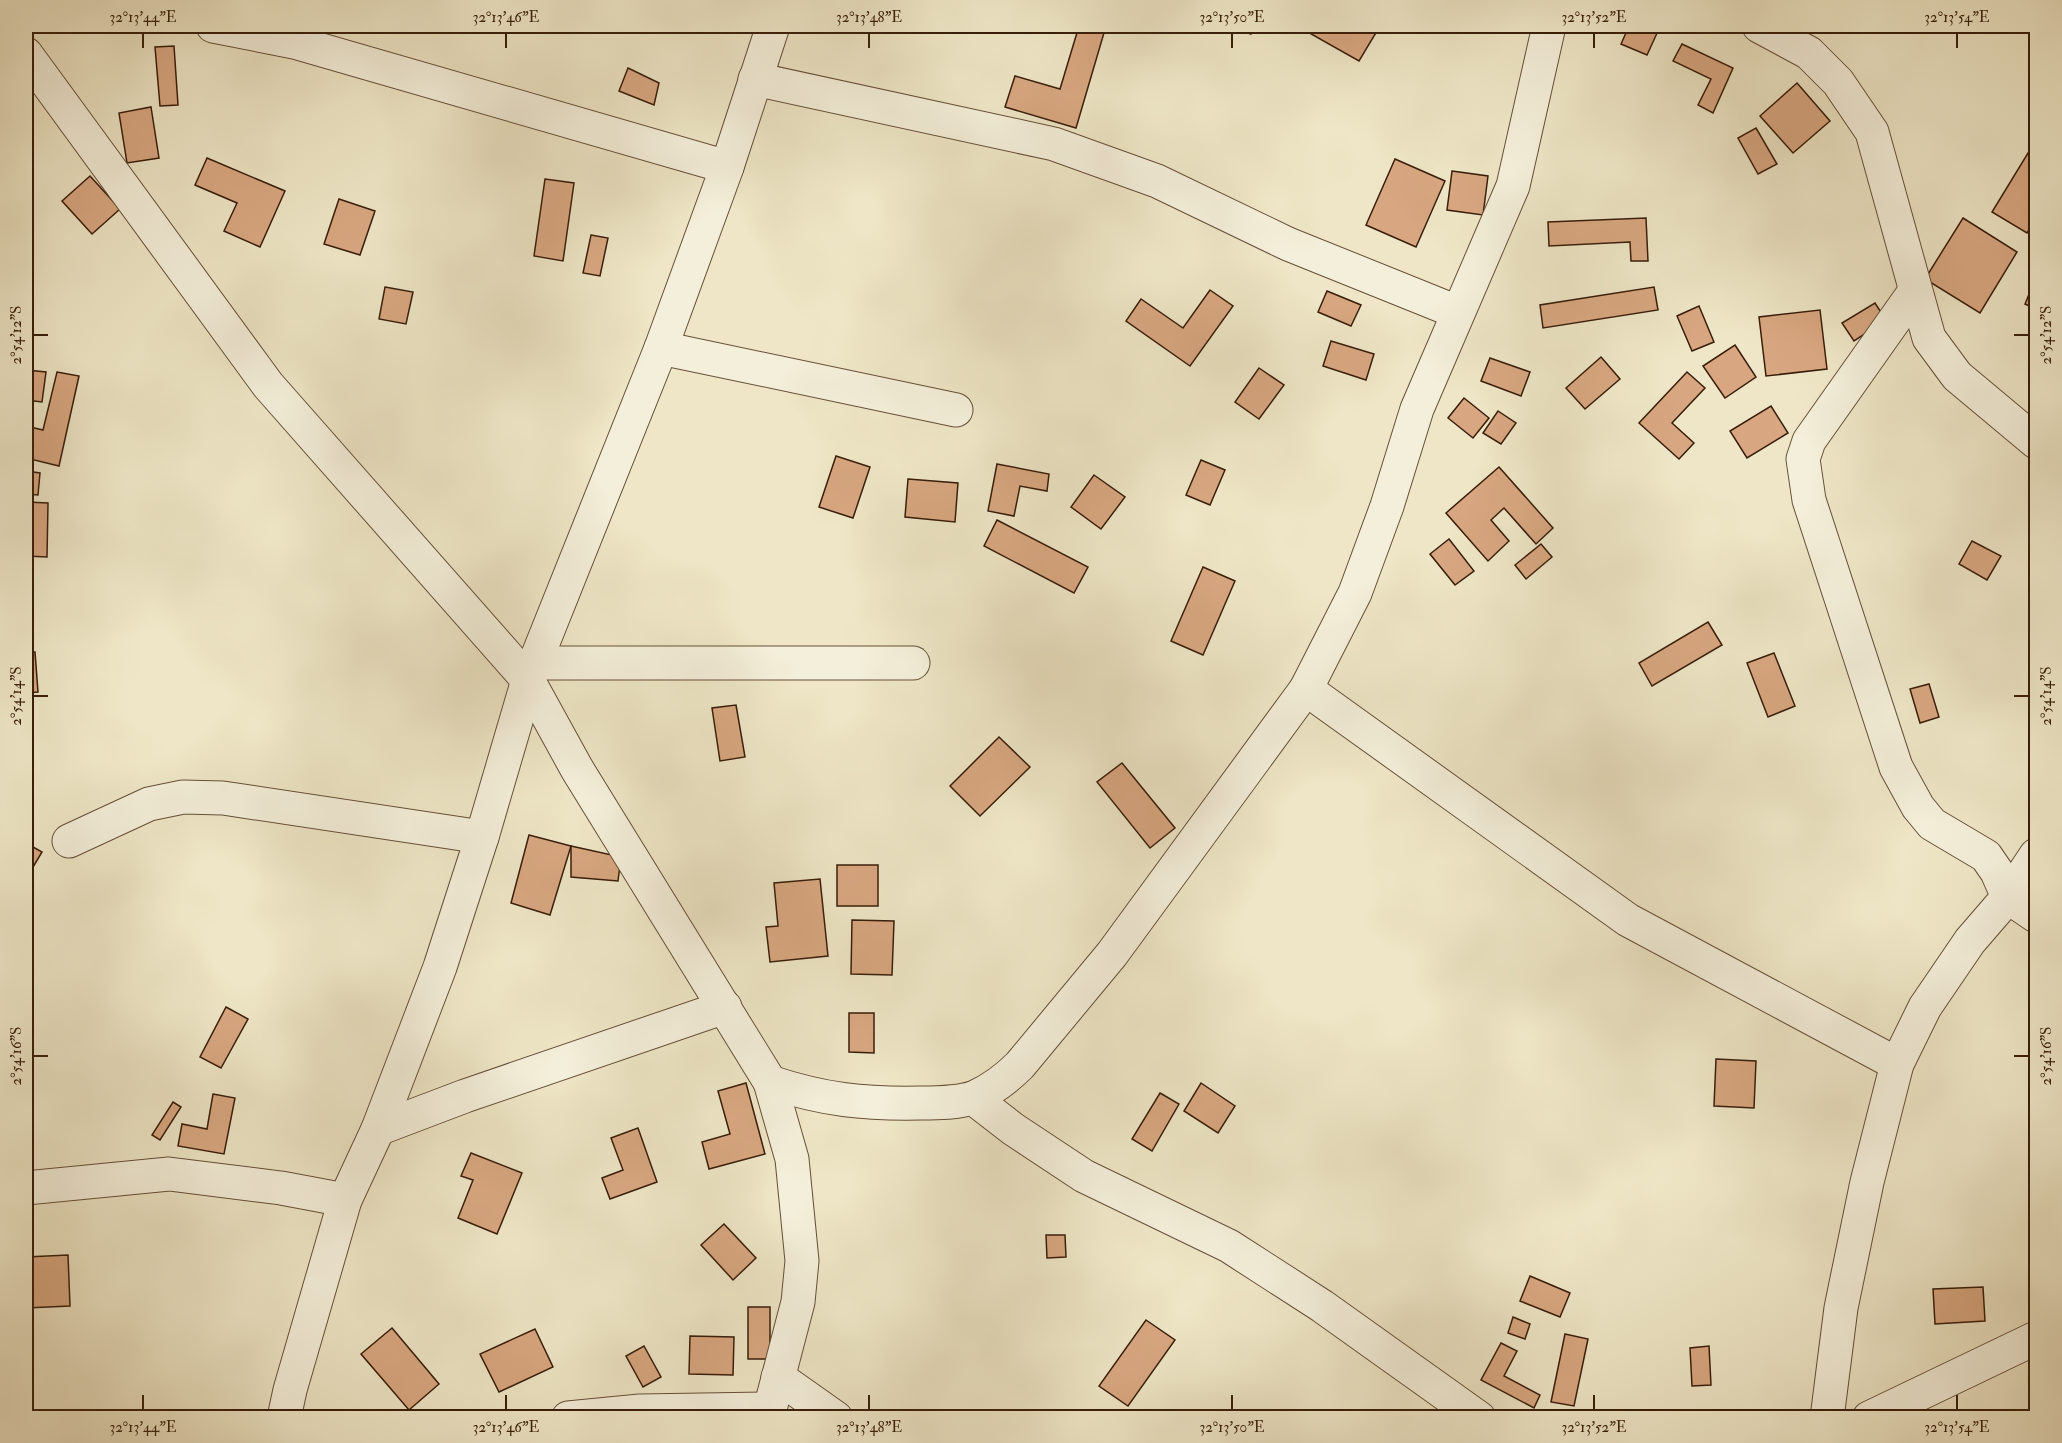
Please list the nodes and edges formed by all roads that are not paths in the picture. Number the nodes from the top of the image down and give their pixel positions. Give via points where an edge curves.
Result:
1 (213, 26) edge
2 (773, 26) edge
3 (1549, 26) edge
4 (1759, 26) edge
5 (26, 54) edge
6 (755, 79) junction
7 (727, 167) junction
8 (1915, 291) junction
9 (1457, 312) junction
10 (661, 348) junction
11 (956, 410) dead end
12 (2037, 442) edge
13 (913, 663) dead end
14 (531, 672) junction
15 (1306, 689) junction
16 (482, 837) junction
17 (69, 841) dead end
18 (2037, 855) edge
19 (2008, 897) junction
20 (2037, 916) edge
21 (725, 1007) junction
22 (1897, 1064) junction
23 (770, 1082) junction
24 (973, 1098) junction
25 (378, 1129) junction
26 (26, 1188) edge
27 (345, 1200) junction
28 (2037, 1338) edge
29 (778, 1377) junction
30 (771, 1413) edge
31 (284, 1418) edge
32 (568, 1418) edge
33 (836, 1418) edge
34 (1479, 1418) edge
35 (1827, 1418) edge
36 (1869, 1418) edge

1 - 7 street via 294,42
2 - 6 street
3 - 9 street via 1513,186
4 - 8 street via 1809,53 1838,82 1872,132
5 - 14 street via 268,385
6 - 7 street
6 - 9 street via 1054,144 1157,181 1288,244
7 - 10 street
8 - 12 street via 1929,338 1957,376
8 - 19 street via 1809,441 1803,459 1804,476 1896,766 1932,824 1986,856
9 - 15 street via 1417,409 1355,593
10 - 11 street
10 - 14 street
13 - 14 street
14 - 16 street
14 - 21 street via 613,828
15 - 22 street via 1628,920
15 - 24 street via 1105,962 1020,1065 1004,1081
16 - 17 street via 223,798 183,797 149,804
16 - 25 street via 440,967
18 - 19 street
19 - 20 street
19 - 22 street via 1970,941 1925,1007
21 - 23 street
21 - 25 street
22 - 35 street via 1846,1285
23 - 24 street via 812,1096 872,1104
23 - 29 street via 792,1160 802,1261 798,1302
24 - 34 street via 1084,1176 1229,1246 1332,1313
25 - 27 street
26 - 27 street via 169,1174
27 - 31 street
28 - 36 street
29 - 30 street
29 - 33 street
30 - 32 street via 640,1411

